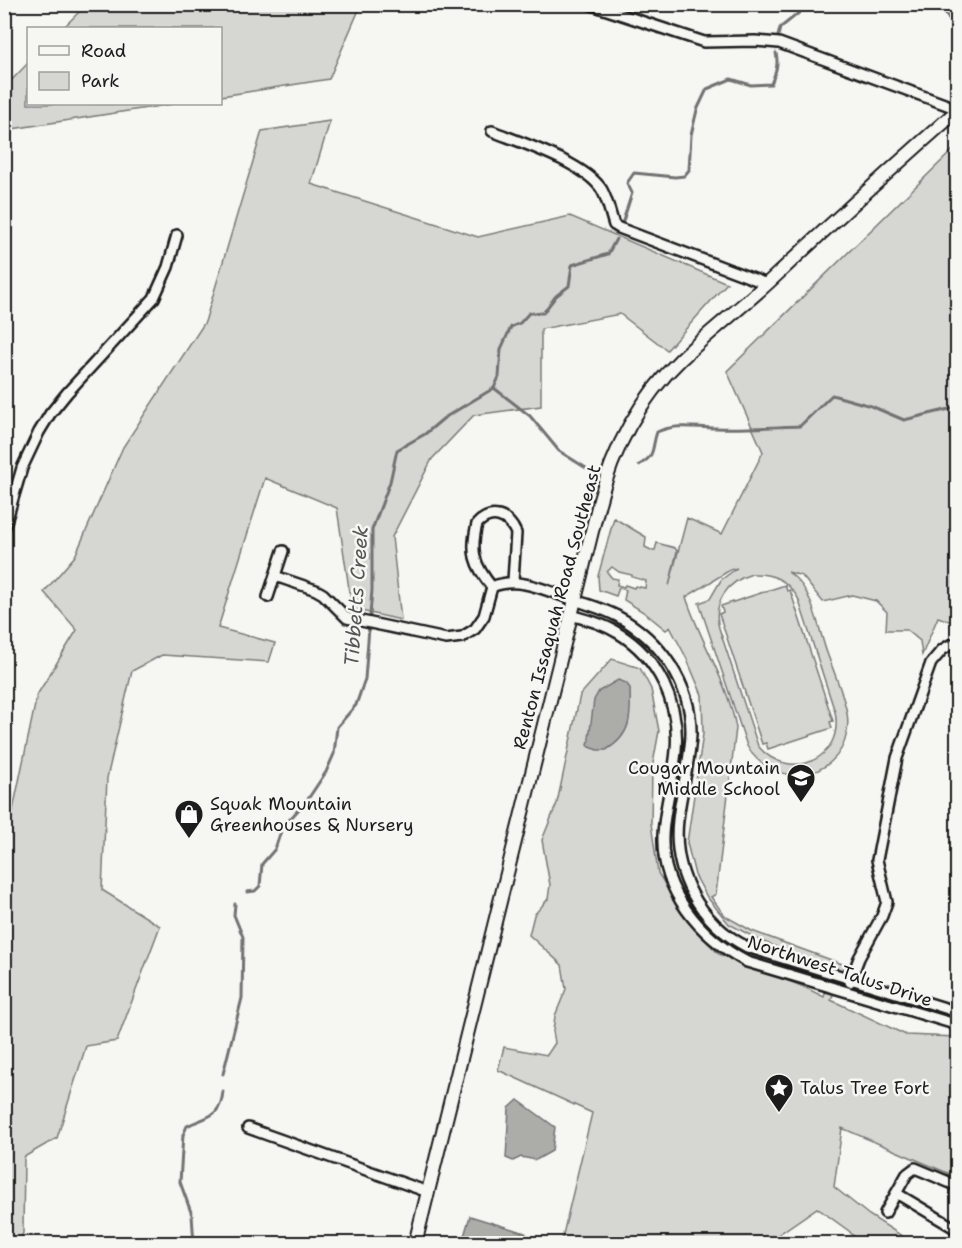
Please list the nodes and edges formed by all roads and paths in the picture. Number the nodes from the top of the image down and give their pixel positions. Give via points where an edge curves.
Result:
1 (589, 4) edge
2 (957, 109) edge
3 (492, 131) dead end
4 (177, 235) dead end
5 (767, 284) junction
6 (4, 529) edge
7 (283, 551) dead end
8 (275, 576) junction
9 (513, 581) junction
10 (492, 587) junction
11 (268, 597) dead end
12 (575, 600) junction
13 (571, 615) junction
14 (957, 645) edge
15 (850, 979) junction
16 (847, 993) junction
17 (957, 1012) edge
18 (957, 1025) edge
19 (248, 1128) dead end
20 (957, 1186) edge
21 (428, 1192) junction
22 (896, 1193) junction
23 (885, 1213) dead end
24 (957, 1230) edge
25 (415, 1244) edge

1 - 2 street via 704,42 779,43
2 - 5 main road, Renton Issaquah Road Southeast
3 - 5 street via 570,164 592,178 602,190 619,228
4 - 6 street via 154,298 67,393 39,432 22,468
5 - 12 main road, Renton Issaquah Road Southeast via 666,374 627,429 603,485
7 - 8 street
8 - 10 street via 323,594 347,618 446,639 469,634 480,623
8 - 11 street
9 - 10 street
9 - 10 street via 516,533 502,517 489,515 477,524 474,555 478,569
9 - 12 street, Northwest Talus Drive
12 - 13 main road, Renton Issaquah Road Southeast
12 - 15 street, Northwest Talus Drive via 611,613 636,628 662,653 680,684 691,733 678,845 686,881 701,911 747,947
13 - 16 street, Northwest Talus Drive via 603,625 627,639 648,658 667,691 677,739 664,854 672,884 689,914 713,939 741,959
13 - 21 main road, Renton Issaquah Road Southeast
14 - 15 street via 942,650 931,663 893,770 878,860 886,894 885,909
15 - 16 street
15 - 17 street, Northwest Talus Drive
16 - 18 street, Northwest Talus Drive
19 - 21 street
20 - 22 street via 915,1168
21 - 25 main road, Renton Issaquah Road Southeast
22 - 23 street
22 - 24 street

